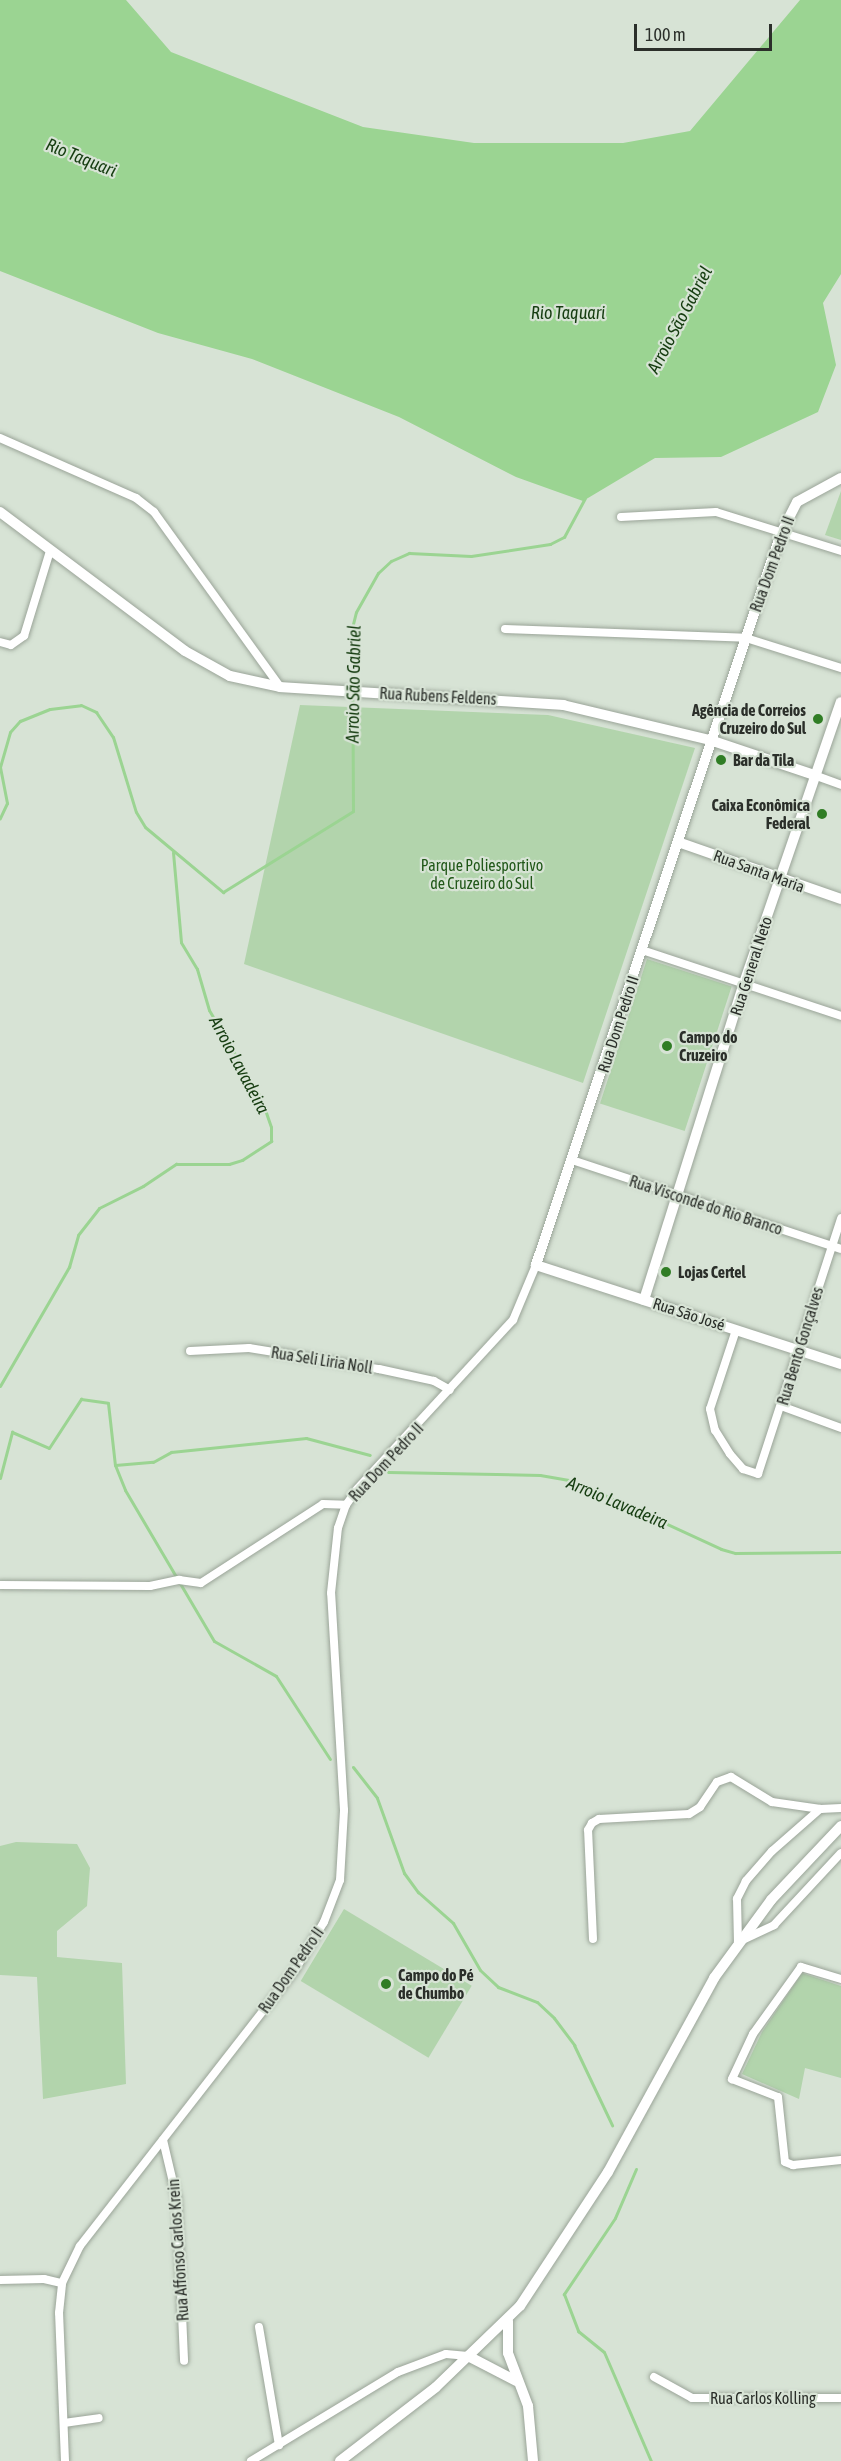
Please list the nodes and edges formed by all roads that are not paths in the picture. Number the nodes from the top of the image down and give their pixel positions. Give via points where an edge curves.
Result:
1 (0, 438) edge
2 (841, 478) edge
3 (0, 512) edge
4 (621, 517) dead end
5 (781, 533) junction
6 (50, 550) junction
7 (841, 551) edge
8 (505, 629) dead end
9 (746, 638) junction
10 (0, 642) edge
11 (841, 668) edge
12 (280, 687) junction
13 (841, 702) edge
14 (710, 741) junction
15 (814, 775) junction
16 (841, 785) edge
17 (678, 842) junction
18 (780, 879) junction
19 (841, 899) edge
20 (642, 950) junction
21 (744, 983) junction
22 (841, 1016) edge
23 (572, 1160) junction
24 (679, 1197) junction
25 (841, 1218) edge
26 (831, 1245) junction
27 (841, 1248) edge
28 (536, 1265) junction
29 (644, 1300) junction
30 (736, 1329) junction
31 (799, 1350) junction
32 (190, 1351) dead end
33 (841, 1364) edge
34 (450, 1390) junction
35 (781, 1406) junction
36 (841, 1428) edge
37 (346, 1505) junction
38 (0, 1585) edge
39 (841, 1808) edge
40 (820, 1809) junction
41 (841, 1826) edge
42 (841, 1853) edge
43 (592, 1940) dead end
44 (738, 1942) junction
45 (841, 1980) edge
46 (163, 2140) junction
47 (841, 2160) edge
48 (0, 2280) edge
49 (62, 2283) junction
50 (508, 2321) junction
51 (259, 2327) dead end
52 (468, 2356) junction
53 (184, 2361) dead end
54 (654, 2377) dead end
55 (517, 2381) junction
56 (841, 2398) edge
57 (99, 2418) dead end
58 (64, 2423) junction
59 (279, 2445) junction
60 (65, 2461) edge
61 (251, 2461) edge
62 (340, 2461) edge
63 (533, 2461) edge

1 - 12 street via 136,498 154,512
2 - 5 main road, Rua Dom Pedro II via 798,502
3 - 6 main road, Rua Rubens Feldens
4 - 5 street via 716,512
5 - 7 street
5 - 9 main road, Rua Dom Pedro II
6 - 10 street via 24,636 11,645
6 - 12 main road, Rua Rubens Feldens via 184,651 230,676
8 - 9 street
9 - 11 street
9 - 14 main road, Rua Dom Pedro II
12 - 14 main road, Rua Rubens Feldens via 557,704
13 - 15 main road, Rua General Neto
14 - 15 main road, Rua Rubens Feldens
14 - 17 main road, Rua Dom Pedro II
15 - 16 street
15 - 18 main road, Rua General Neto
17 - 18 main road, Rua Santa Maria
17 - 20 main road, Rua Dom Pedro II
18 - 19 main road, Rua Santa Maria
18 - 21 main road, Rua General Neto
20 - 21 street
20 - 23 main road, Rua Dom Pedro II
21 - 22 street
21 - 24 main road, Rua General Neto
23 - 24 street, Rua Visconde do Rio Branco
23 - 28 main road, Rua Dom Pedro II
24 - 26 street, Rua Visconde do Rio Branco
24 - 29 main road, Rua General Neto
25 - 26 street, Rua Bento Gonçalves
26 - 27 street, Rua Visconde do Rio Branco
26 - 31 street, Rua Bento Gonçalves
28 - 29 main road, Rua São José
28 - 34 street, Rua Dom Pedro II via 513,1320
29 - 30 main road, Rua São José
30 - 31 main road, Rua São José
30 - 35 street, Rua Bento Gonçalves via 710,1409 715,1430 743,1469 758,1474
31 - 33 main road, Rua São José
31 - 35 street, Rua Bento Gonçalves
32 - 34 street, Rua Seli Liria Noll via 249,1348 390,1371 434,1381
34 - 37 street, Rua Dom Pedro II
35 - 36 street
37 - 38 street via 323,1504 201,1583 178,1580 150,1586
37 - 46 street, Rua Dom Pedro II via 338,1528 331,1593 344,1810 340,1880 324,1922 295,1970
39 - 40 street
40 - 43 street via 772,1802 731,1777 717,1782 700,1807 689,1814 599,1819 592,1823 588,1830
40 - 44 street via 772,1851 746,1881 736,1899
41 - 44 main road via 790,1877
42 - 44 street via 774,1925
44 - 50 main road via 687,2022 574,2229
45 - 47 street via 801,1967 753,2034 732,2079 778,2097 784,2162 793,2165
46 - 49 street, Rua Dom Pedro II via 80,2246
46 - 53 street, Rua Affonso Carlos Krein via 177,2199
48 - 49 street via 44,2279
49 - 58 street, Rua Dom Pedro II via 59,2313
50 - 52 main road
50 - 55 main road via 508,2353
51 - 59 street
52 - 55 main road
52 - 59 street via 446,2354 398,2372
52 - 62 main road via 436,2387
54 - 56 street, Rua Carlos Kolling via 692,2398
55 - 63 main road via 528,2406
57 - 58 street
58 - 60 street, Rua Dom Pedro II
59 - 61 street

